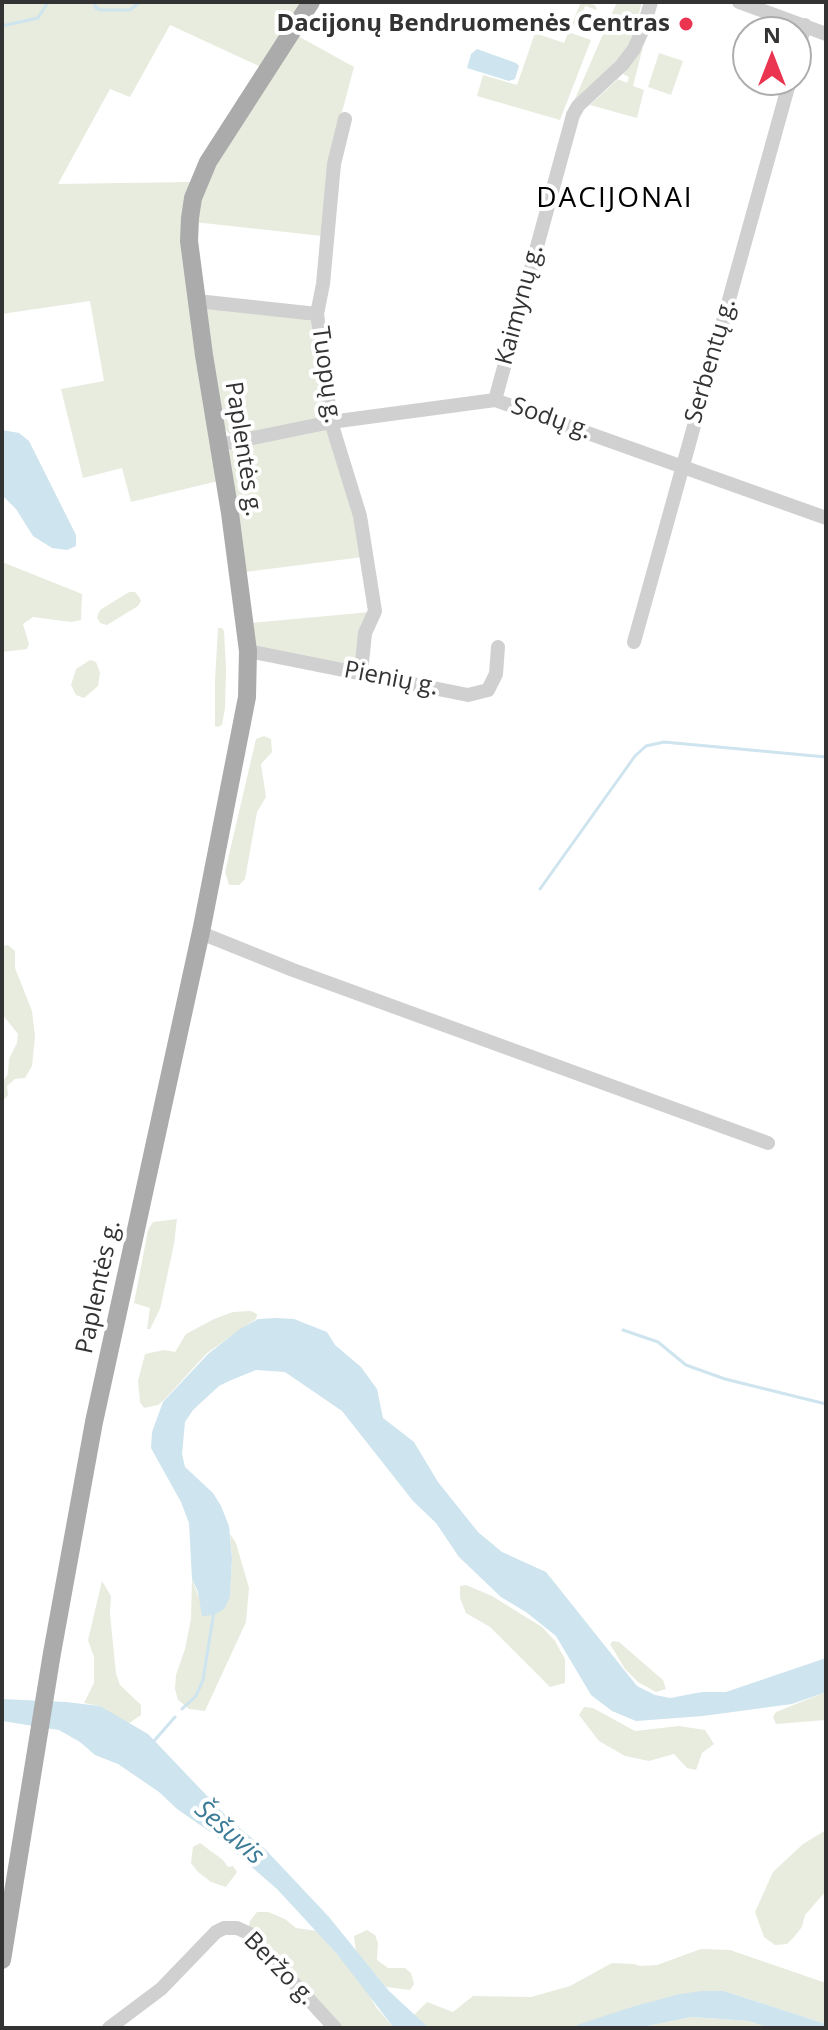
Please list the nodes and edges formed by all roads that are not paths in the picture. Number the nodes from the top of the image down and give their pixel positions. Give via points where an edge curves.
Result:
1 (311, 2) edge
2 (651, 2) edge
3 (739, 2) edge
4 (779, 16) edge
5 (785, 96) edge
6 (345, 119) dead end
7 (197, 301) junction
8 (317, 314) junction
9 (495, 400) junction
10 (331, 422) junction
11 (219, 445) junction
12 (681, 466) junction
13 (826, 518) edge
14 (634, 642) dead end
15 (498, 647) dead end
16 (248, 651) junction
17 (361, 673) junction
18 (201, 933) junction
19 (768, 1143) dead end
20 (2, 1960) edge
21 (109, 2028) edge
22 (335, 2028) edge

1 - 7 main road, Paplentės g. via 202,174 193,198 189,241
2 - 9 street, Kaimynų g. via 634,49 573,115
3 - 4 street
5 - 12 street, Serbentų g.
6 - 8 street, Tuopų g. via 334,164
7 - 8 street
7 - 11 main road, Paplentės g.
8 - 10 street, Tuopų g.
9 - 10 street, Sodų g.
9 - 12 street, Sodų g.
10 - 11 street, Sodų g.
10 - 17 street, Tuopų g. via 360,516 375,611 365,633
11 - 16 main road, Paplentės g.
12 - 13 street, Sodų g.
12 - 14 street, Serbentų g.
15 - 17 street, Pienių g. via 496,674 488,690 478,695
16 - 17 street, Pienių g.
16 - 18 main road, Paplentės g. via 243,729
18 - 19 street
18 - 20 main road, Paplentės g. via 97,1407
21 - 22 street, Beržo g. via 161,1989 216,1932 237,1928 248,1933

